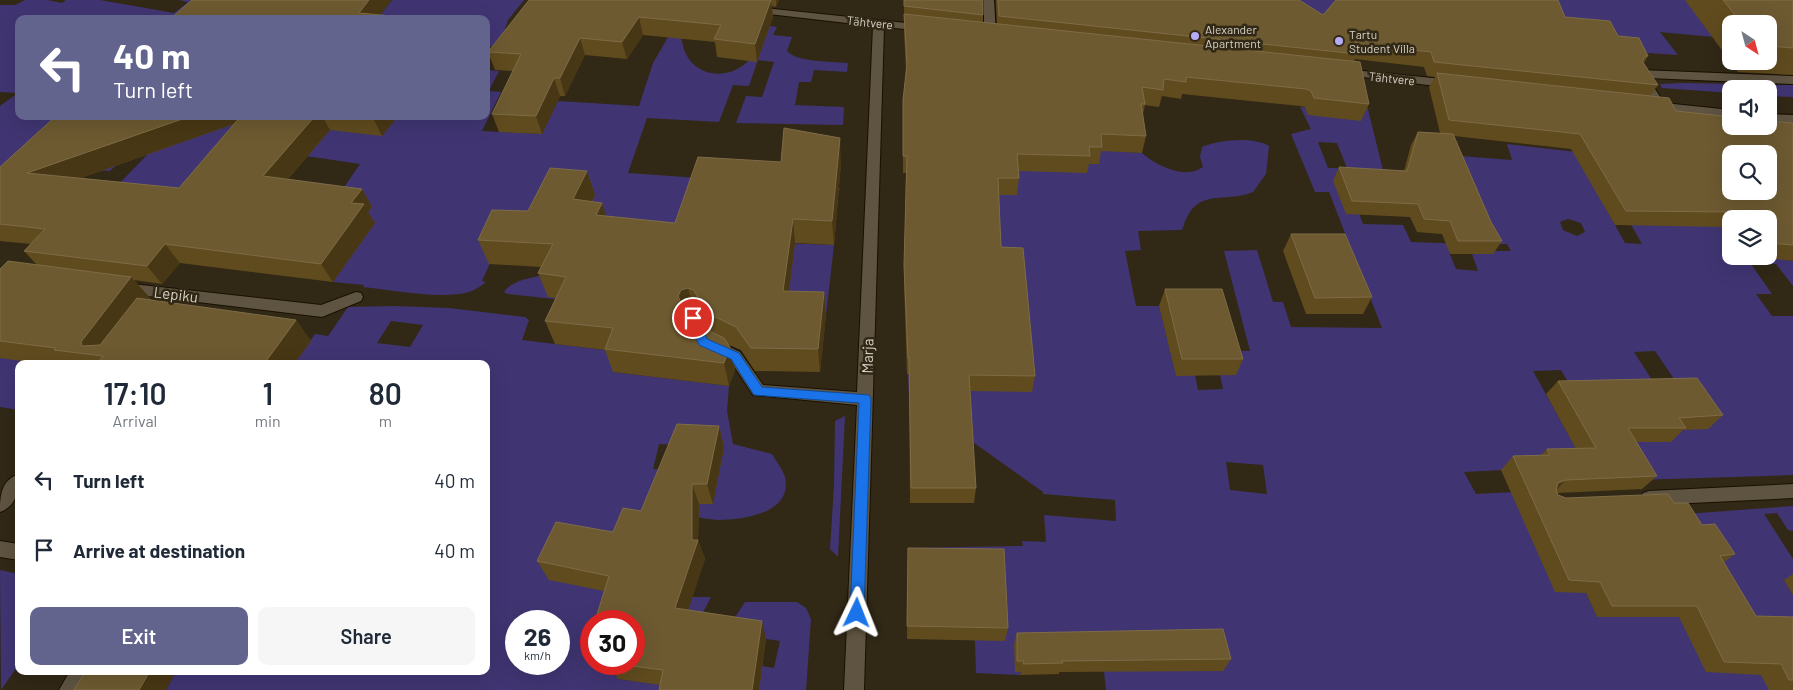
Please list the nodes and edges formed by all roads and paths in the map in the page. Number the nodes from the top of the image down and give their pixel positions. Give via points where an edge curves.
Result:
1 (989, 0) edge
2 (742, 8) edge
3 (879, 23) junction
4 (941, 29) edge
5 (989, 34) edge
6 (1329, 71) edge
7 (1793, 80) edge
8 (1460, 85) edge
9 (1641, 104) edge
10 (1660, 106) junction
11 (1722, 113) edge
12 (1777, 119) edge
13 (1791, 120) edge
14 (106, 285) edge
15 (356, 297) dead end
16 (693, 318) dead end
17 (865, 399) junction
18 (15, 486) edge
19 (1793, 491) edge
20 (1637, 499) edge
21 (0, 505) edge
22 (0, 549) edge
23 (15, 551) edge
24 (79, 675) edge
25 (69, 690) edge
26 (854, 690) edge

1 - 5 street
2 - 3 street, Tähtvere
3 - 4 street, Tähtvere
3 - 17 street, Marja
6 - 8 street, Tähtvere
7 - 10 street via 1640,74
9 - 10 street
10 - 11 street
12 - 13 street
14 - 15 street, Lepiku via 161,299 322,311
16 - 17 street via 703,342 735,356 759,391
17 - 26 street, Marja
18 - 21 street
19 - 20 street
22 - 23 street
24 - 25 street

